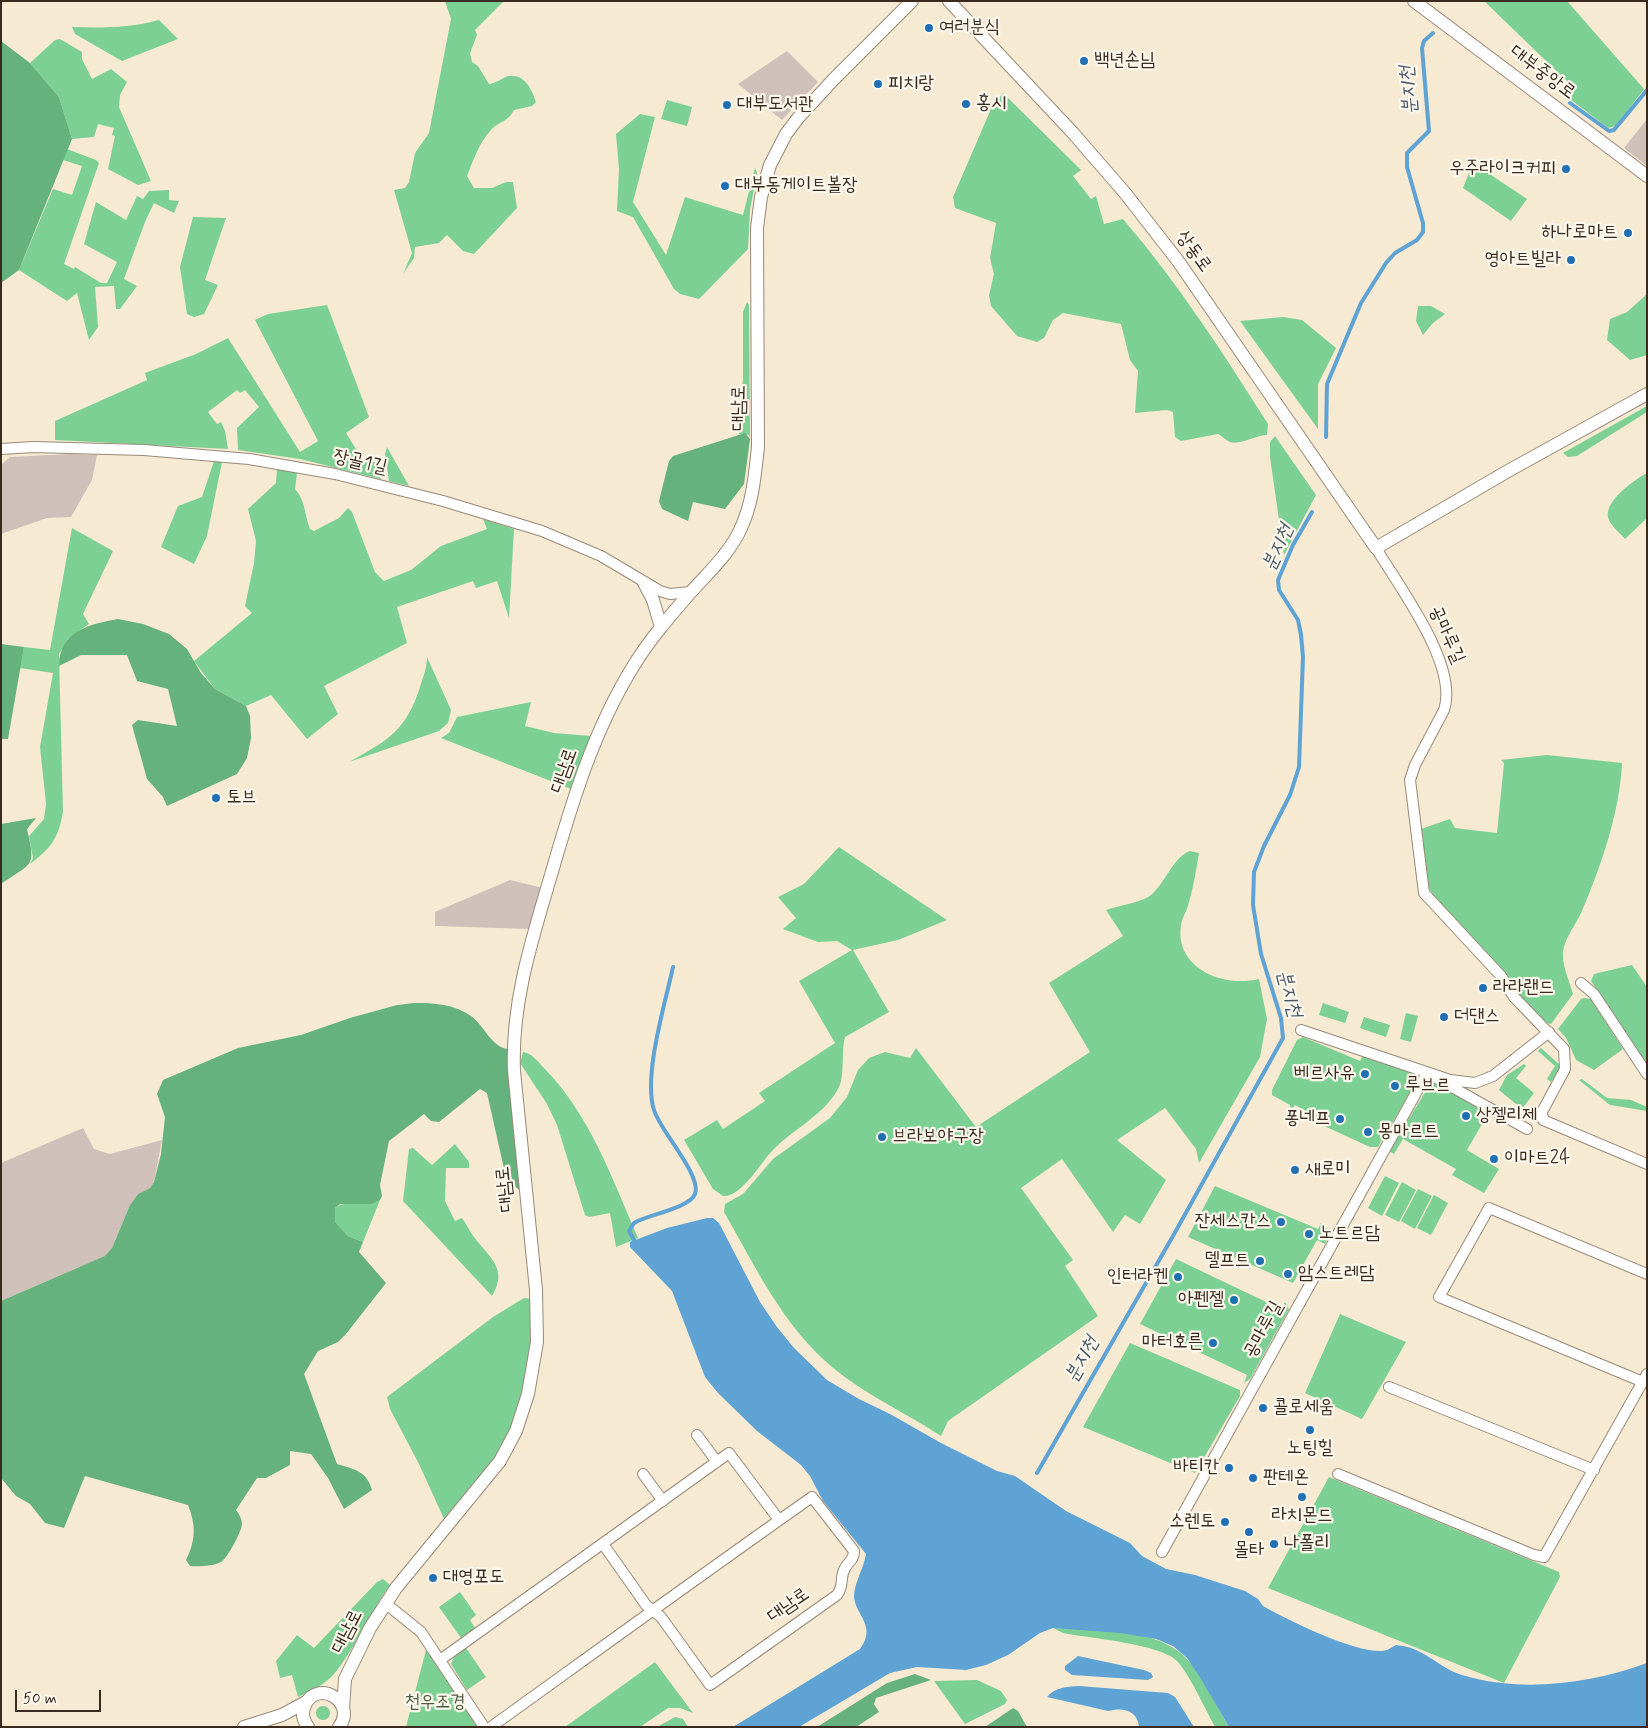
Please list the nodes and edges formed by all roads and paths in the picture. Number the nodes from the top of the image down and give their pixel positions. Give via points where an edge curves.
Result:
1 (912, 1) edge
2 (949, 1) edge
3 (1414, 1) edge
4 (1647, 176) edge
5 (1647, 394) edge
6 (1, 449) edge
7 (1376, 548) junction
8 (644, 583) junction
9 (690, 592) junction
10 (660, 627) junction
11 (1581, 983) dead end
12 (1301, 1030) dead end
13 (1549, 1032) junction
14 (1427, 1073) junction
15 (1647, 1074) edge
16 (1527, 1128) dead end
17 (1647, 1164) edge
18 (1647, 1274) edge
19 (1645, 1378) edge
20 (1389, 1386) dead end
21 (697, 1435) dead end
22 (717, 1462) junction
23 (1594, 1470) junction
24 (642, 1474) dead end
25 (1338, 1474) dead end
26 (663, 1501) junction
27 (779, 1520) junction
28 (603, 1544) junction
29 (1162, 1552) dead end
30 (385, 1603) junction
31 (653, 1611) junction
32 (440, 1660) junction
33 (345, 1679) junction
34 (320, 1693) junction
35 (306, 1702) junction
36 (343, 1708) junction
37 (282, 1715) junction
38 (308, 1726) edge
39 (340, 1726) edge
40 (244, 1727) edge
41 (484, 1727) edge
42 (491, 1727) edge

1 - 9 street, 대남로 via 798,118 770,165 757,228 759,402 755,479 740,530 716,564
2 - 7 street, 상동로 via 1073,133 1178,261
3 - 4 street, 대부중앙로
5 - 7 street
6 - 8 street, 장골1길 via 144,450 249,459 326,472 444,501 542,530 601,556
7 - 13 street, 공마루길 via 1423,624 1446,684 1444,710 1414,765 1410,780 1424,893 1501,976 1514,997
8 - 9 street, 장골1길 via 670,594
8 - 10 street via 653,600
9 - 10 street, 대남로
10 - 30 street, 대남로 via 613,700 579,784 534,933 516,1016 513,1045 516,1099 537,1320 536,1354 526,1401 511,1442 492,1472
11 - 15 street via 1594,994
12 - 14 street
13 - 14 street via 1502,1070 1484,1080 1465,1083
13 - 17 street, 공마루길 via 1564,1049 1566,1062 1542,1112 1543,1120
14 - 16 street
14 - 29 street, 공마루길
18 - 19 street via 1489,1208 1439,1297
19 - 23 street
20 - 23 street
21 - 22 street
22 - 26 street
22 - 27 street via 729,1453
23 - 25 street via 1546,1555 1541,1558
24 - 26 street
26 - 28 street
27 - 31 street, 대남로
27 - 31 street, 대남로 via 812,1497 854,1551 853,1559 843,1571 844,1583 837,1596 710,1685 661,1617
28 - 31 street, 대남로
28 - 32 street
30 - 32 street, 대남로 via 421,1632
30 - 33 street, 대남로
31 - 42 street, 대남로
32 - 41 street, 대남로
33 - 34 street
33 - 36 street
34 - 35 street
34 - 36 street via 337,1698
35 - 37 street
35 - 38 street via 303,1714
36 - 39 street
37 - 38 street
37 - 40 street

